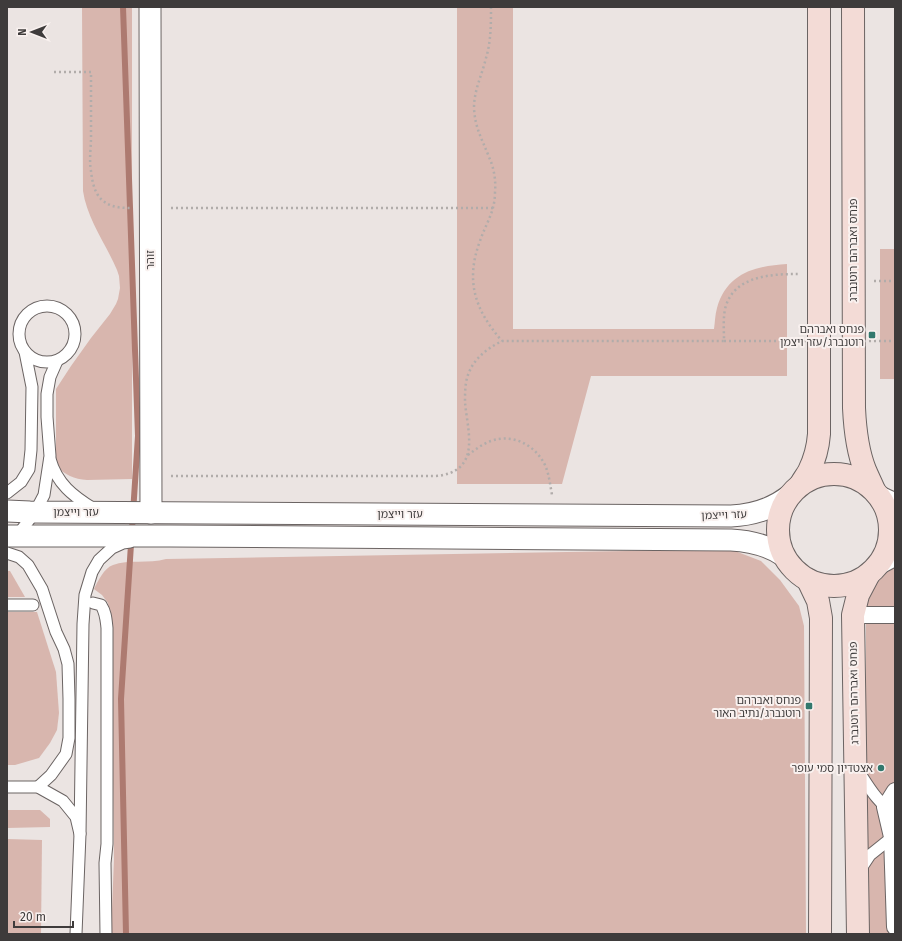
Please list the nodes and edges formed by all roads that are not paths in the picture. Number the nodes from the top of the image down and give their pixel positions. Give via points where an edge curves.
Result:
1 (150, 7) edge
2 (818, 7) edge
3 (853, 7) edge
4 (25, 352) junction
5 (57, 361) junction
6 (50, 456) junction
7 (795, 490) junction
8 (7, 493) edge
9 (883, 497) edge
10 (7, 511) edge
11 (36, 512) junction
12 (100, 512) junction
13 (150, 513) junction
14 (170, 536) junction
15 (10, 542) edge
16 (784, 556) junction
17 (881, 565) edge
18 (808, 580) junction
19 (92, 603) dead end
20 (7, 605) edge
21 (33, 605) dead end
22 (854, 615) junction
23 (895, 615) edge
24 (855, 766) junction
25 (38, 786) junction
26 (7, 787) edge
27 (895, 791) edge
28 (890, 810) edge
29 (80, 834) junction
30 (894, 836) edge
31 (105, 863) junction
32 (857, 875) junction
33 (96, 883) dead end
34 (96, 896) dead end
35 (106, 915) junction
36 (895, 927) edge
37 (76, 934) edge
38 (106, 934) edge
39 (820, 934) edge
40 (858, 934) edge

1 - 13 street, זוהר
2 - 7 main road via 818,440 815,458
3 - 9 main road, פנחס ואברהם רוטנברג via 854,408 856,436 865,470
4 - 5 lane via 40,362
4 - 5 lane via 19,334 26,316 42,307 58,308 70,318 75,333 70,350
4 - 8 lane via 32,387 29,469 21,482
5 - 6 lane via 50,377 47,394
6 - 11 lane via 44,496
6 - 12 lane via 60,482 78,499
7 - 9 main road via 808,480 825,474 844,474 860,480
7 - 13 street, עזר וייצמן via 761,512 731,516
7 - 16 main road via 784,504 779,521 779,539
9 - 17 main road via 891,530 888,548
10 - 11 street, עזר וייצמן
11 - 12 street, עזר וייצמן
11 - 15 lane
12 - 13 street, עזר וייצמן
14 - 15 street
14 - 16 street via 737,540 760,544
14 - 29 lane via 122,543 112,548 99,560 92,572 85,595
15 - 25 lane via 42,589 68,664 69,738 66,754 51,775
16 - 18 main road via 794,570
17 - 18 main road via 852,584 834,586 816,584
17 - 22 main road, פנחס ואברהם רוטנברג via 858,595
18 - 39 main road via 818,601 821,618
19 - 31 lane via 101,605 104,610 107,628
20 - 21 lane
22 - 23 street
22 - 24 main road, פנחס ואברהם רוטנברג
24 - 28 lane via 872,792
24 - 32 main road, פנחס ואברהם רוטנברג
25 - 26 lane
25 - 29 lane via 63,801 76,817
27 - 28 street
28 - 30 street
29 - 37 lane
30 - 32 lane via 870,855
30 - 36 street
31 - 33 lane
31 - 35 lane
32 - 40 main road, פנחס ואברהם רוטנברג
34 - 35 lane via 102,903
35 - 38 lane

